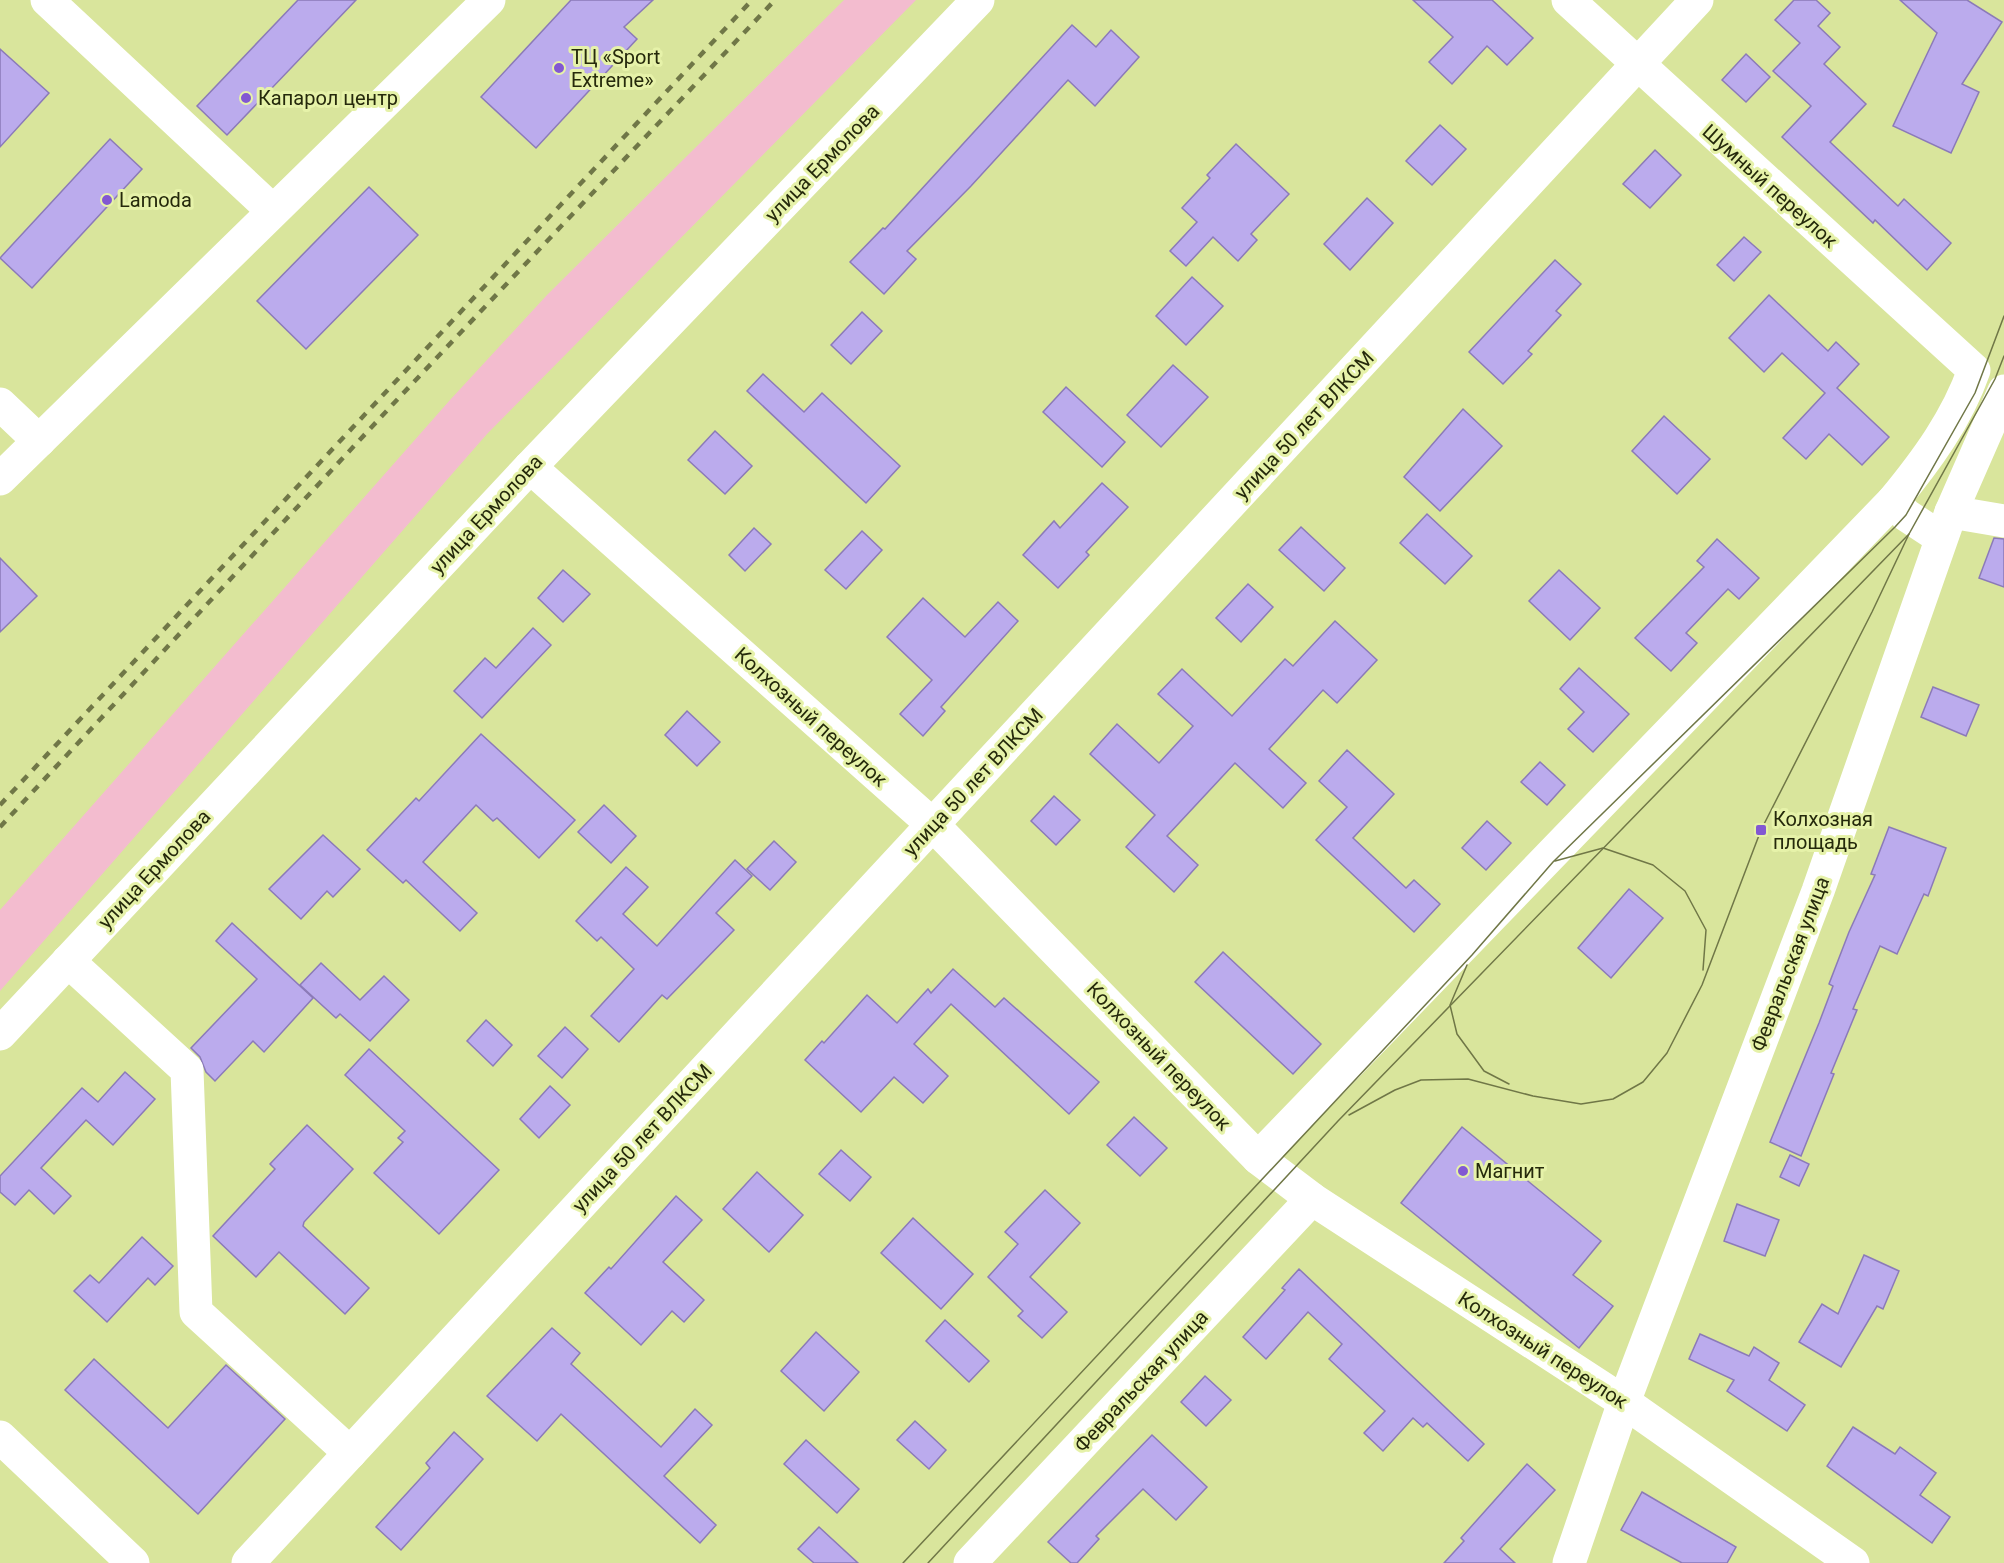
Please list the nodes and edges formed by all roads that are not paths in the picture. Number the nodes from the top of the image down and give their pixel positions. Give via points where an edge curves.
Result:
1 (47, 0) edge
2 (489, 0) edge
3 (978, 0) edge
4 (1568, 0) edge
5 (1697, 0) edge
6 (1638, 66) junction
7 (273, 211) junction
8 (2004, 391) edge
9 (0, 404) edge
10 (39, 441) junction
11 (530, 466) junction
12 (0, 479) edge
13 (1893, 501) junction
14 (2004, 521) edge
15 (1946, 525) junction
16 (933, 825) junction
17 (68, 961) junction
18 (0, 1034) edge
19 (1258, 1158) junction
20 (1312, 1199) junction
21 (1624, 1402) junction
22 (0, 1437) edge
23 (350, 1453) junction
24 (133, 1563) edge
25 (248, 1563) edge
26 (970, 1563) edge
27 (1569, 1563) edge
28 (1853, 1563) edge

1 - 7 street
2 - 7 street
3 - 11 street, улица Ермолова
4 - 6 street, Шумный переулок
5 - 6 street, улица 50 лет ВЛКСМ
6 - 13 street, Шумный переулок via 1974,370 1965,398 1931,452
6 - 16 street, улица 50 лет ВЛКСМ
7 - 10 street
8 - 15 street, Февральская улица
9 - 10 street
10 - 12 street
11 - 16 street, Колхозный переулок
11 - 17 street, улица Ермолова
13 - 15 street via 1906,515
13 - 19 street
14 - 15 street
15 - 21 street, Февральская улица via 1818,891
16 - 19 street, Колхозный переулок
16 - 23 street, улица 50 лет ВЛКСМ
17 - 18 street, улица Ермолова
17 - 23 street via 187,1070 196,1312
19 - 20 street, Колхозный переулок
20 - 21 street, Колхозный переулок
20 - 26 street, Февральская улица
21 - 27 street, Февральская улица
21 - 28 street, Колхозный переулок
22 - 24 street
23 - 25 street, улица 50 лет ВЛКСМ

